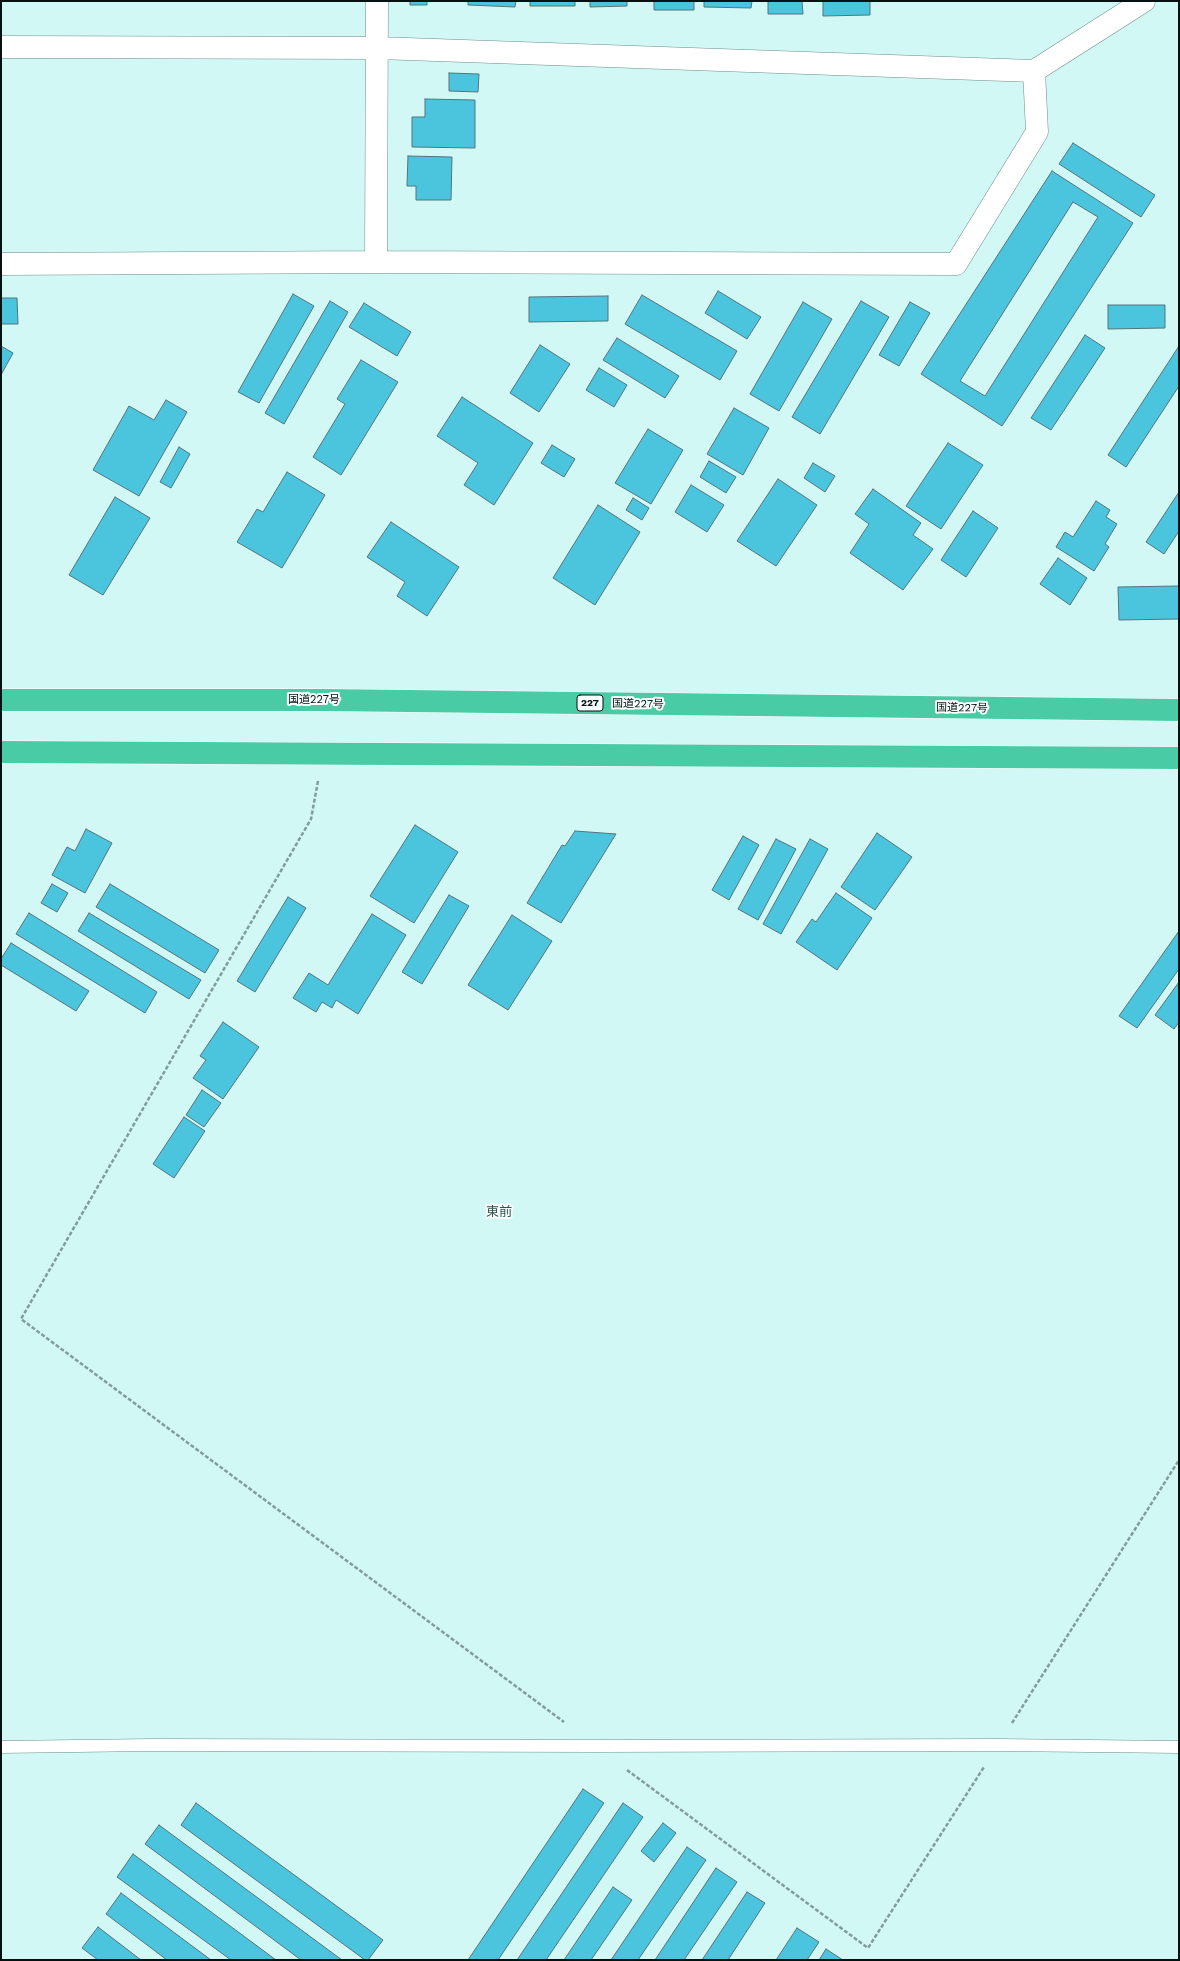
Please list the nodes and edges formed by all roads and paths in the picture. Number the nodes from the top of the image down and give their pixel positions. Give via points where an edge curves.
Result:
1 (377, 1) edge
2 (1144, 1) edge
3 (1, 47) edge
4 (378, 48) junction
5 (1034, 71) junction
6 (376, 262) junction
7 (1, 264) edge
8 (1, 700) edge
9 (1179, 710) edge
10 (1, 752) edge
11 (322, 754) junction
12 (1179, 758) edge
13 (1179, 1460) edge
14 (998, 1745) junction
15 (596, 1746) junction
16 (1, 1747) edge
17 (1179, 1747) edge

1 - 4 street
2 - 5 street
3 - 4 street
4 - 5 street
4 - 6 street
5 - 6 street via 1037,132 956,264
6 - 7 street
8 - 9 highway, 国道227号 / 227 via 322,700
10 - 11 highway
11 - 12 highway
11 - 15 path via 311,819 21,1319
13 - 14 path
14 - 15 lane
14 - 15 path via 868,1948
14 - 17 lane
15 - 16 lane via 152,1744

